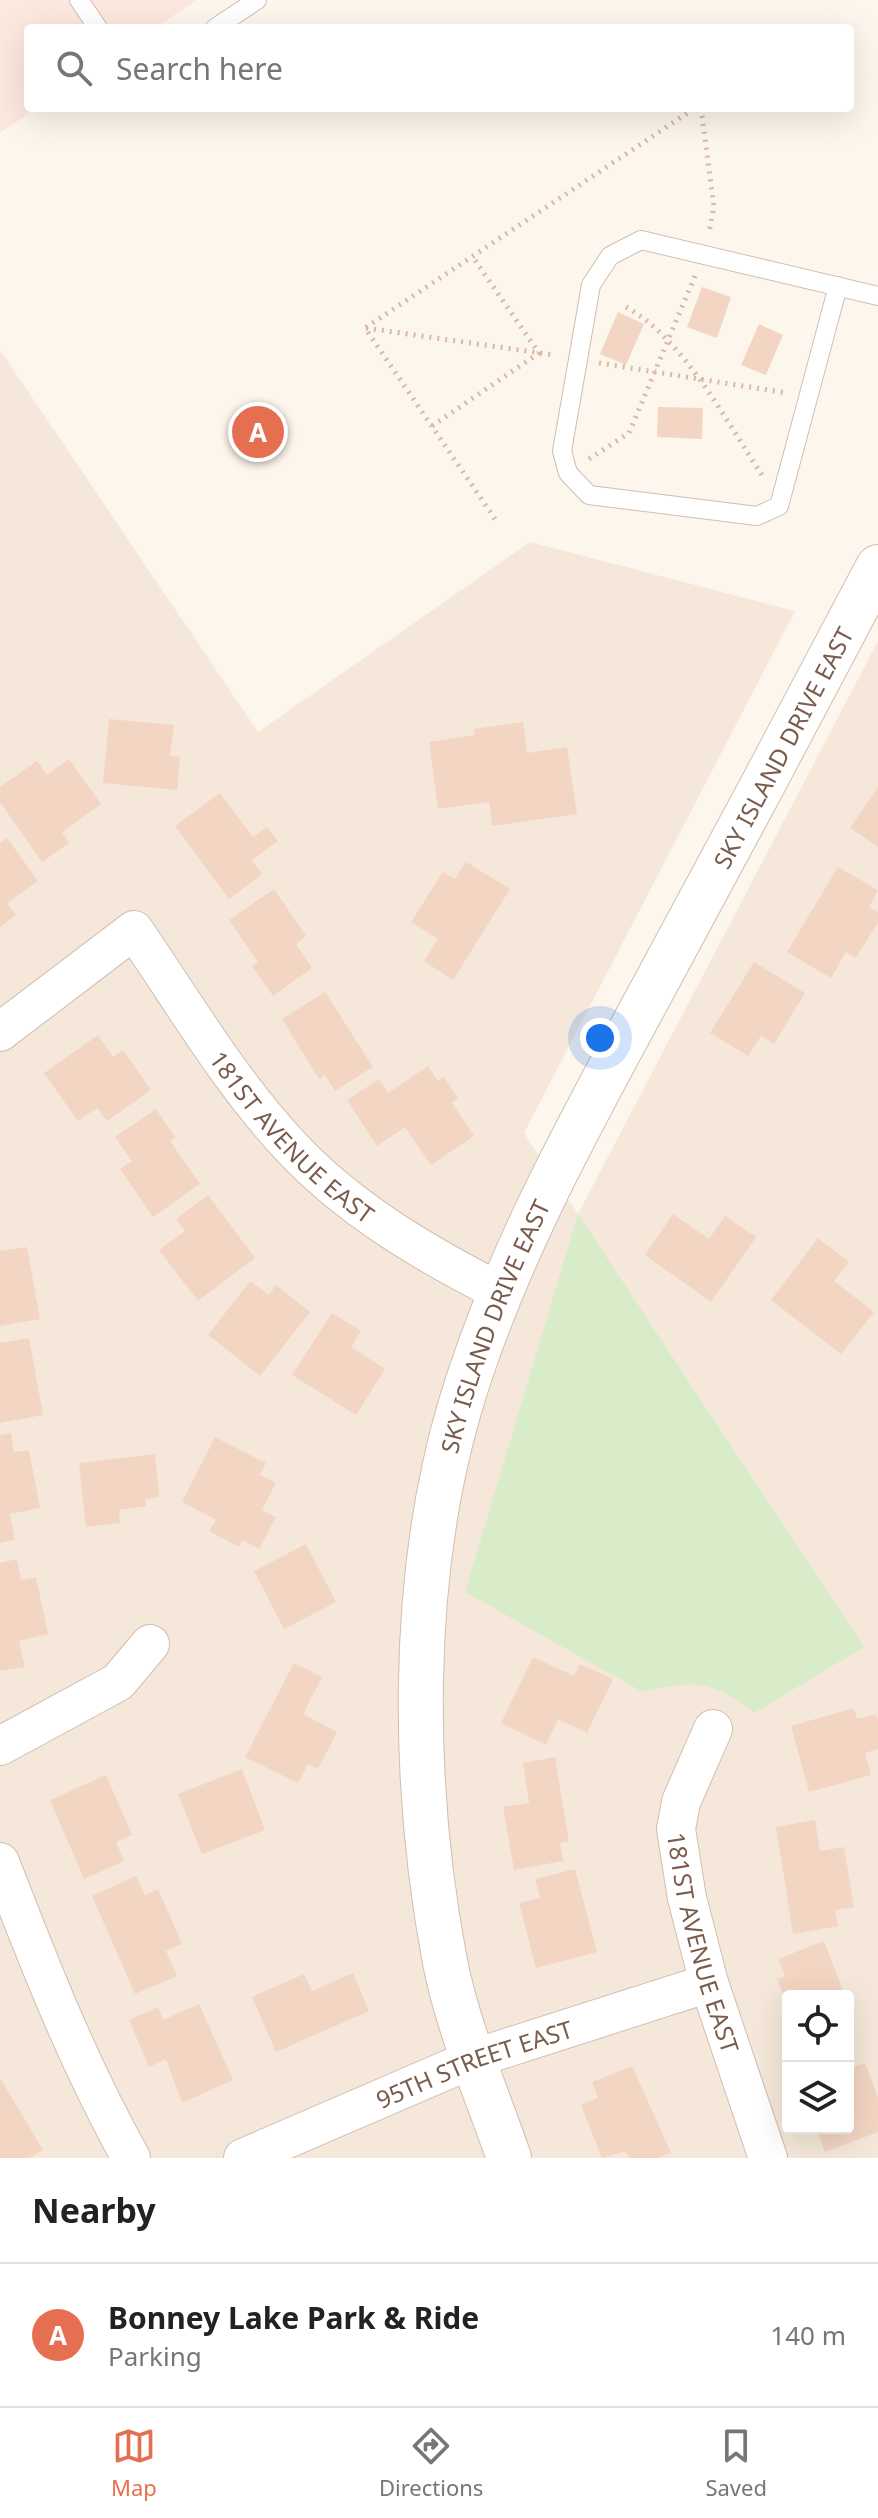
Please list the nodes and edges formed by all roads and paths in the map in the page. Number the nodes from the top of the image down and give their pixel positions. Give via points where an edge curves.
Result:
1 (79, 0) edge
2 (257, 0) edge
3 (95, 24) edge
4 (221, 24) edge
5 (689, 112) edge
6 (702, 112) edge
7 (704, 255) junction
8 (472, 256) junction
9 (838, 286) junction
10 (878, 296) edge
11 (626, 307) dead end
12 (667, 342) junction
13 (432, 426) junction
14 (568, 473) junction
15 (780, 502) junction
16 (495, 519) dead end
17 (878, 567) edge
18 (0, 1032) edge
19 (500, 1292) junction
20 (150, 1644) dead end
21 (713, 1729) dead end
22 (0, 1746) edge
23 (0, 1862) edge
24 (709, 1983) junction
25 (475, 2058) junction
26 (131, 2158) edge
27 (243, 2158) edge
28 (509, 2158) edge
29 (768, 2158) edge

1 - 3 lane
2 - 4 lane
5 - 8 path
6 - 7 path via 714,207
7 - 9 lane
7 - 12 path
7 - 14 lane via 641,240 610,256 591,285 562,451
8 - 13 path via 539,353
8 - 13 path via 365,328
9 - 10 lane
9 - 15 lane
11 - 12 path via 648,319
12 - 14 path via 629,433
12 - 15 path via 699,380
13 - 16 path
14 - 15 lane via 589,495 757,516
17 - 19 street, SKY ISLAND DRIVE EAST via 585,1114
18 - 19 street, 181ST AVENUE EAST via 134,930 240,1086 292,1148 393,1233
19 - 25 street, SKY ISLAND DRIVE EAST via 458,1412 422,1636 420,1760 428,1839 446,1966
20 - 22 street via 118,1682
21 - 24 street, 181ST AVENUE EAST via 681,1802 676,1829
23 - 26 street via 59,2012
24 - 25 street, 95TH STREET EAST
24 - 29 street, 181ST AVENUE EAST
25 - 27 street, 95TH STREET EAST
25 - 28 street, SKY ISLAND DRIVE EAST

